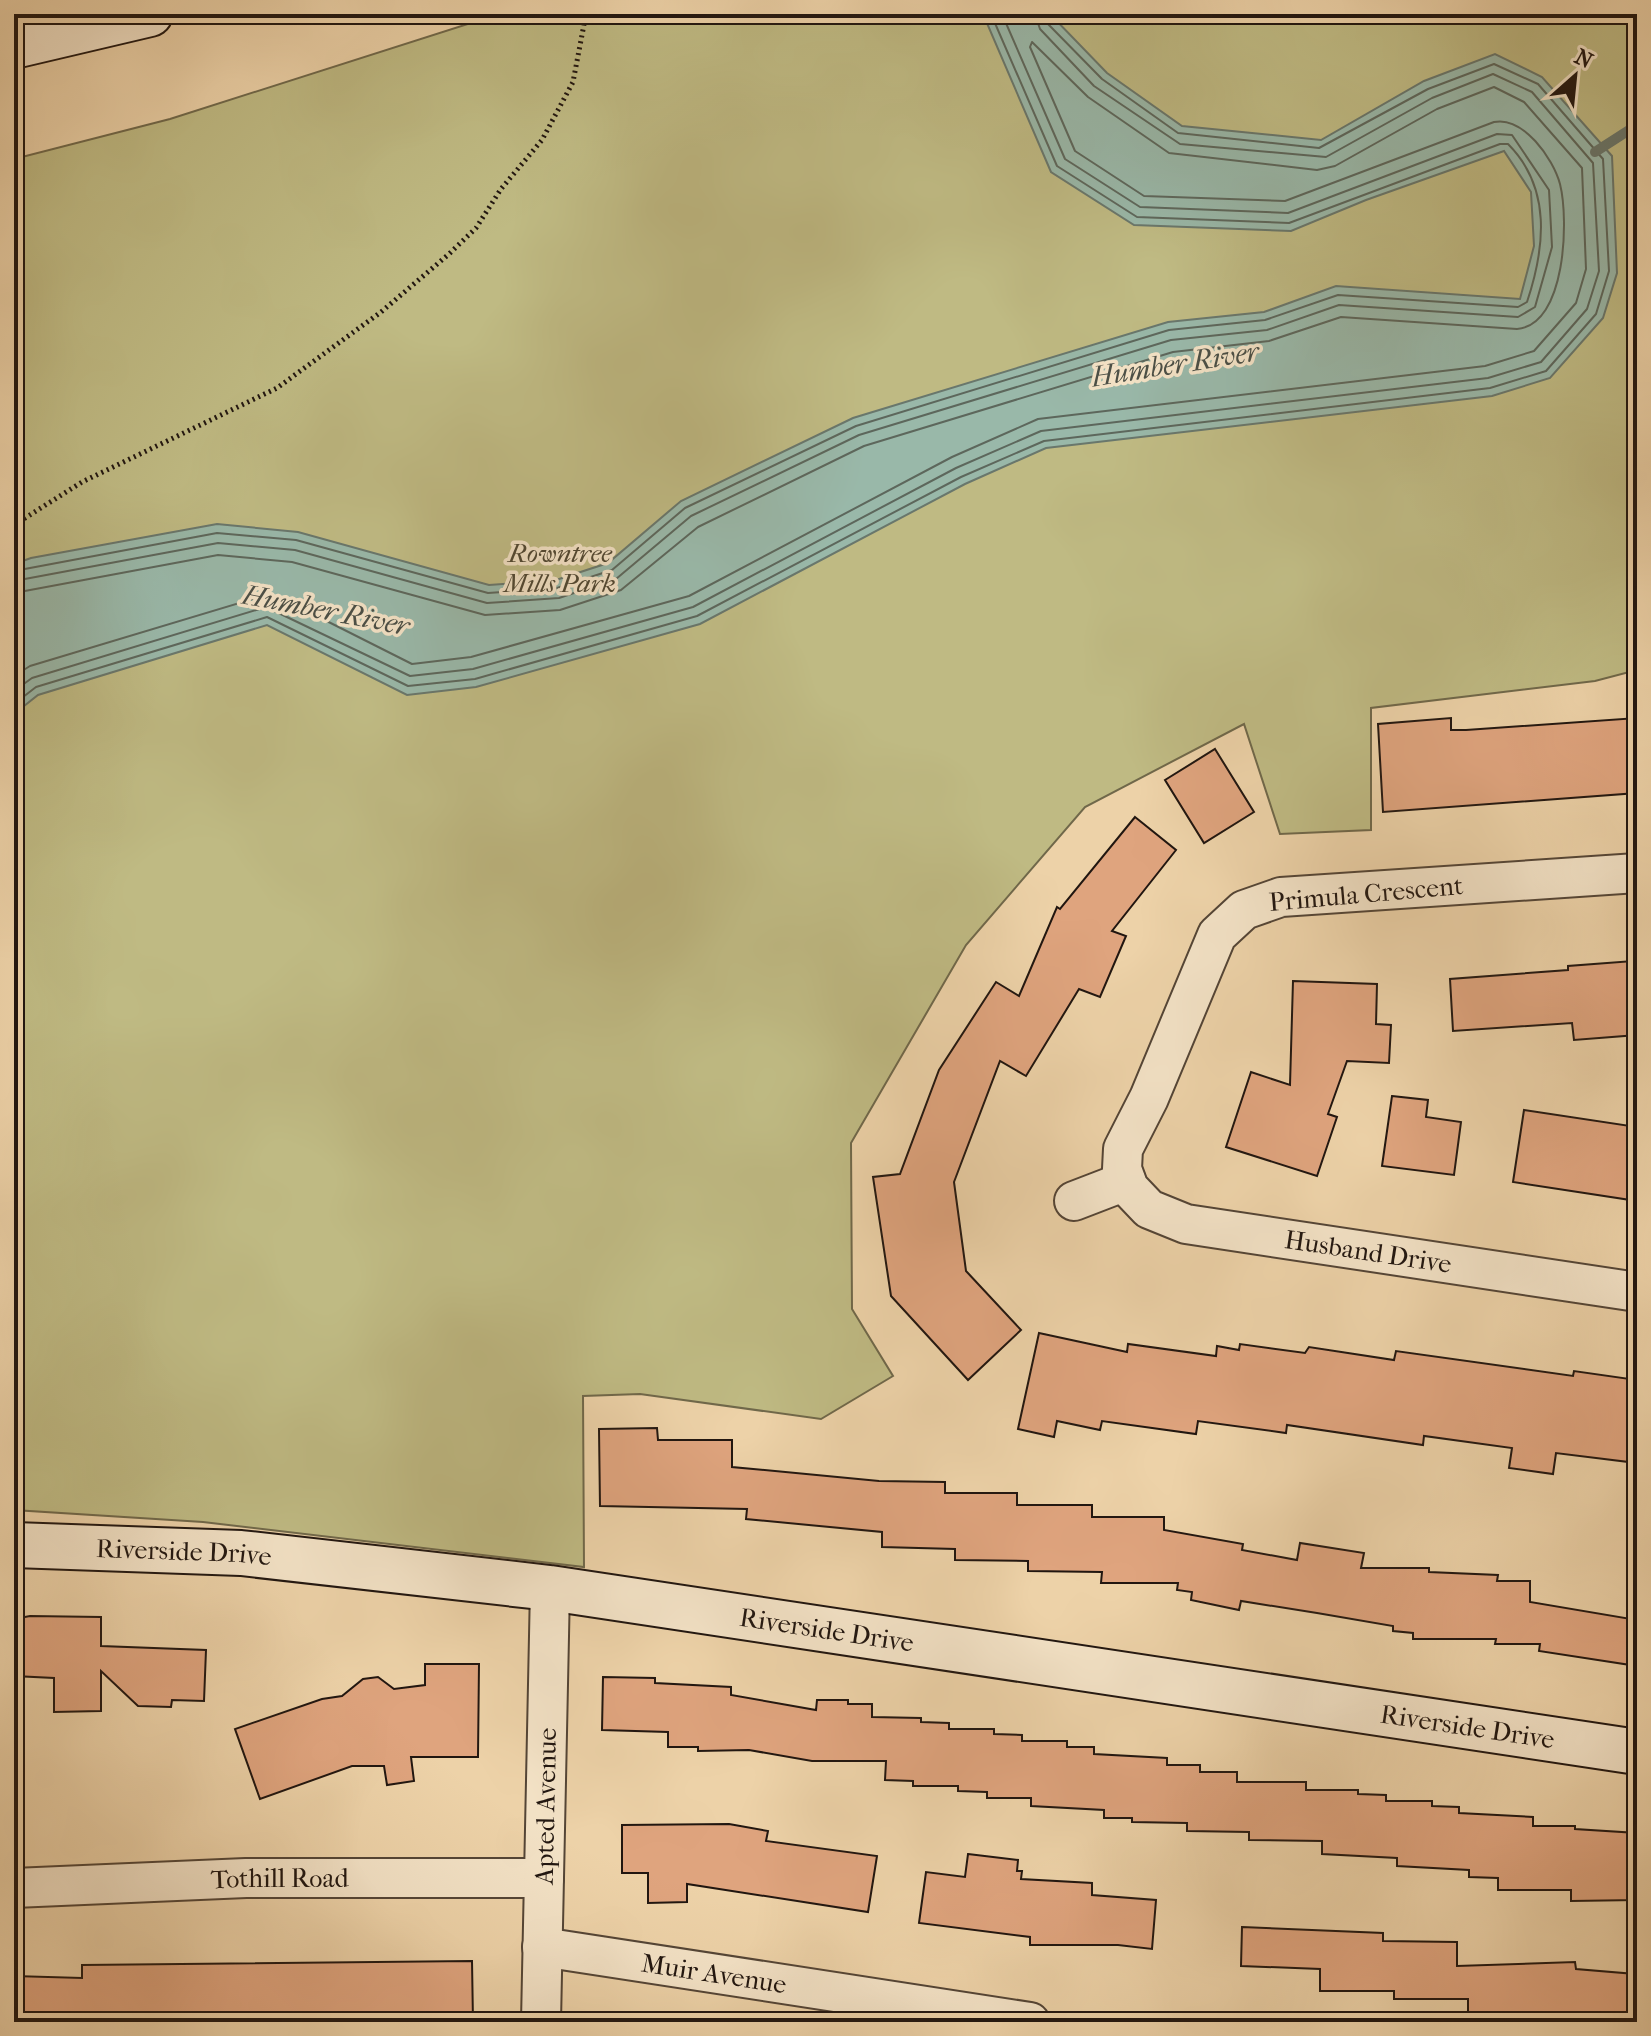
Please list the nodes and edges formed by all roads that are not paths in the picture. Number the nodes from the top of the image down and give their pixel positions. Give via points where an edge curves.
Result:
1 (150, 14) edge
2 (14, 46) edge
3 (1637, 873) edge
4 (1124, 1175) junction
5 (1074, 1201) dead end
6 (1637, 1292) edge
7 (14, 1545) edge
8 (550, 1588) junction
9 (1637, 1752) edge
10 (544, 1878) junction
11 (14, 1888) edge
12 (542, 1947) junction
13 (541, 2022) edge
14 (1030, 2022) edge

1 - 2 street
3 - 4 street, Primula Crescent via 1281,897 1244,910 1217,935 1207,956 1123,1149
4 - 5 street
4 - 6 street, Husband Drive via 1149,1209 1186,1224
7 - 8 street, Riverside Drive via 241,1553
8 - 9 street, Riverside Drive
8 - 10 street, Apted Avenue
10 - 11 street, Tothill Road via 246,1878
10 - 12 street, Apted Avenue
12 - 13 street, Apted Avenue
12 - 14 street, Muir Avenue

